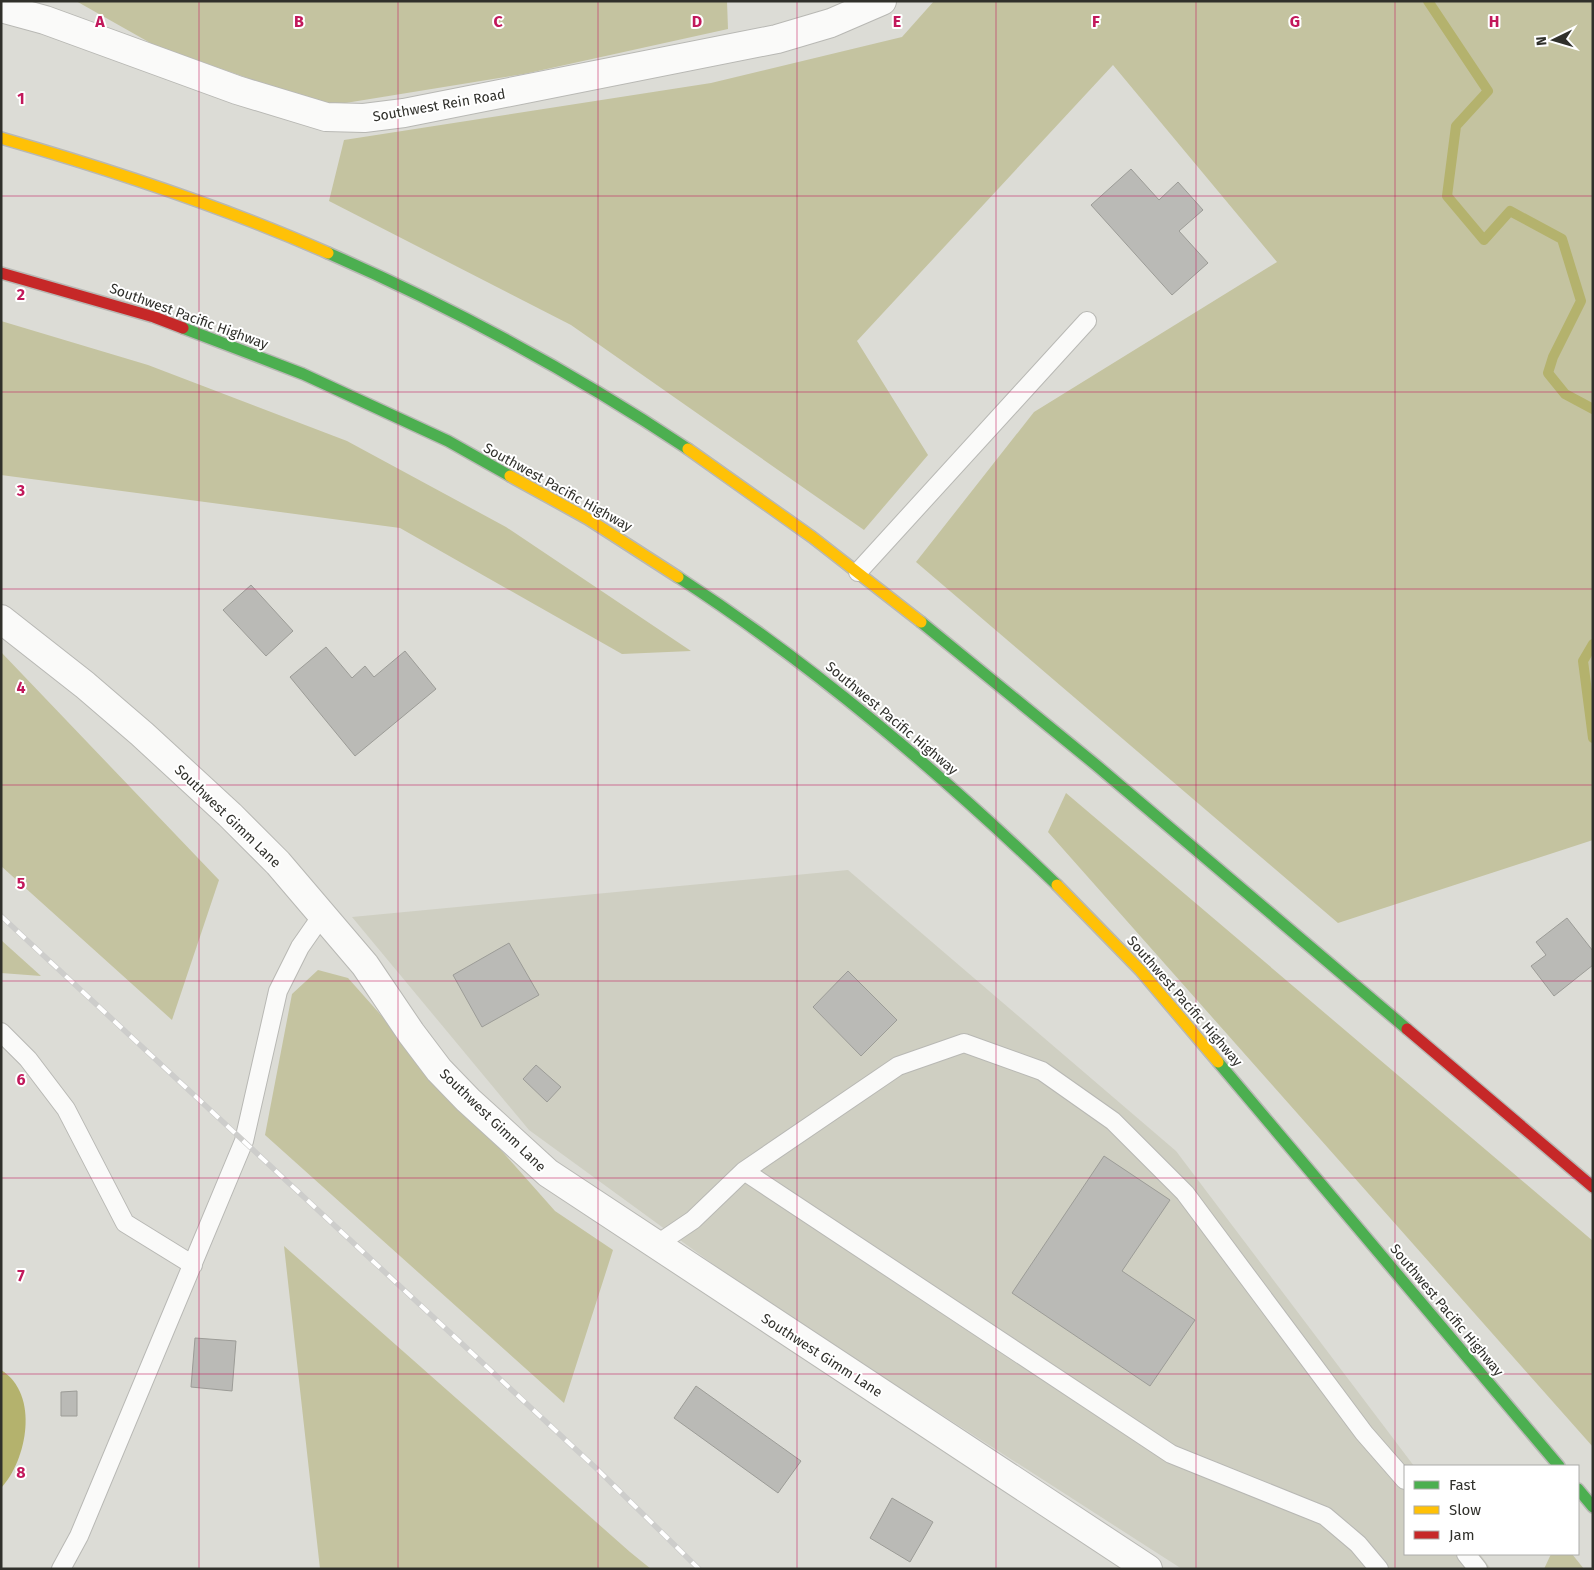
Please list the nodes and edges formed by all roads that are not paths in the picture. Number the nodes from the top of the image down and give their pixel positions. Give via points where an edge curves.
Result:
1 (882, 1) edge
2 (1, 8) edge
3 (1, 138) edge
4 (1, 273) edge
5 (1087, 321) dead end
6 (858, 572) junction
7 (1, 619) edge
8 (323, 914) junction
9 (1, 1032) edge
10 (744, 1170) junction
11 (1593, 1188) edge
12 (656, 1245) junction
13 (193, 1266) junction
14 (1558, 1465) edge
15 (1404, 1479) edge
16 (1579, 1490) edge
17 (1593, 1507) edge
18 (1467, 1555) edge
19 (61, 1569) edge
20 (1148, 1569) edge
21 (1379, 1569) edge
22 (1478, 1569) edge

1 - 2 street, Southwest Rein Road via 831,24 777,39 404,113 364,118 326,117 284,106 45,20
3 - 6 highway via 84,161 205,202 331,253 422,295 589,385 701,458
4 - 14 highway, Southwest Pacific Highway via 85,295 174,324 284,366 407,421 582,515 751,624 934,771 1088,914 1177,1010
5 - 6 lane
6 - 11 highway via 1080,752
7 - 8 street, Southwest Gimm Lane via 85,685 224,808
8 - 12 street, Southwest Gimm Lane via 365,965 410,1033 468,1100 548,1173
8 - 13 lane via 300,947 278,991 244,1141
9 - 13 lane via 28,1059 66,1109 125,1223
10 - 12 lane via 694,1220
10 - 15 lane via 898,1066 964,1043 1042,1071 1113,1121 1184,1193 1364,1433
10 - 21 lane via 1171,1454 1325,1516 1358,1544
12 - 20 street, Southwest Gimm Lane
13 - 19 lane via 79,1536
16 - 17 highway
18 - 22 lane

